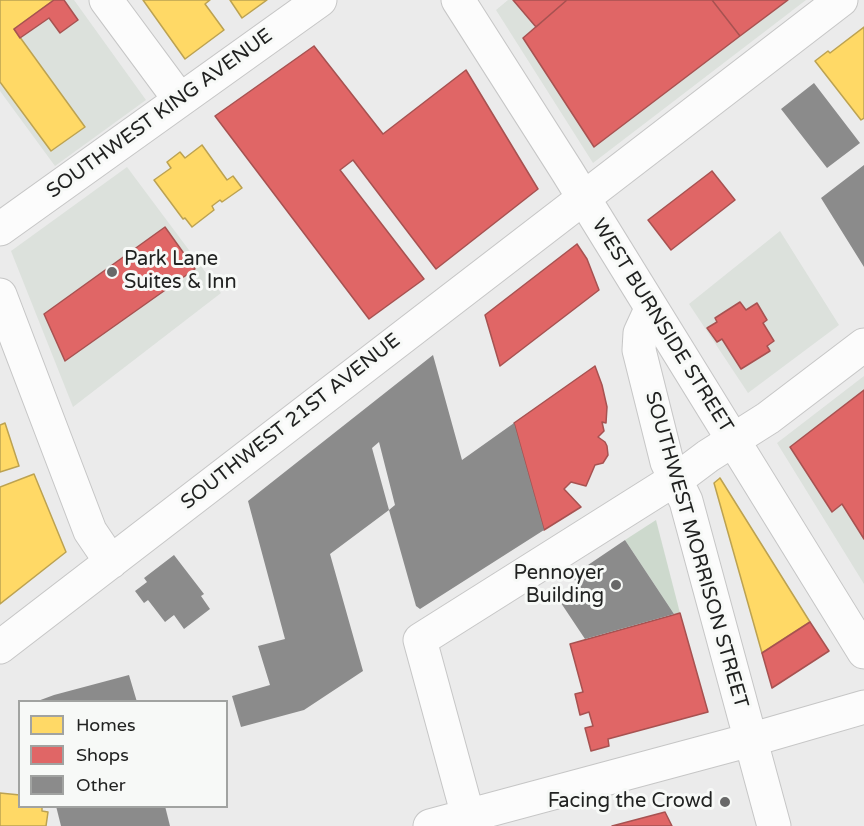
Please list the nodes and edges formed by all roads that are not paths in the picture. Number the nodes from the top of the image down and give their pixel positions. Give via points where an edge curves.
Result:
1 (106, 0) edge
2 (320, 0) edge
3 (458, 0) edge
4 (841, 0) edge
5 (180, 100) junction
6 (584, 199) junction
7 (0, 229) edge
8 (0, 295) edge
9 (651, 309) junction
10 (864, 345) edge
11 (733, 441) junction
12 (675, 479) junction
13 (111, 562) junction
14 (0, 647) edge
15 (864, 652) edge
16 (864, 707) edge
17 (750, 740) junction
18 (468, 816) junction
19 (430, 826) edge
20 (774, 826) edge

1 - 5 street
2 - 5 street, SOUTHWEST KING AVENUE
3 - 6 street, WEST BURNSIDE STREET
4 - 6 street, SOUTHWEST 21ST AVENUE
5 - 7 street, SOUTHWEST KING AVENUE
6 - 9 street, WEST BURNSIDE STREET
6 - 13 street, SOUTHWEST 21ST AVENUE
8 - 13 street via 90,531
9 - 11 street, WEST BURNSIDE STREET
9 - 12 street, SOUTHWEST MORRISON STREET via 640,333 639,350 667,462
10 - 11 street
11 - 12 street
11 - 15 street, WEST BURNSIDE STREET
12 - 17 street, SOUTHWEST MORRISON STREET via 686,501
12 - 18 street via 420,640
13 - 14 street, SOUTHWEST 21ST AVENUE
16 - 17 street
17 - 18 street
17 - 20 street, SOUTHWEST MORRISON STREET
18 - 19 street

